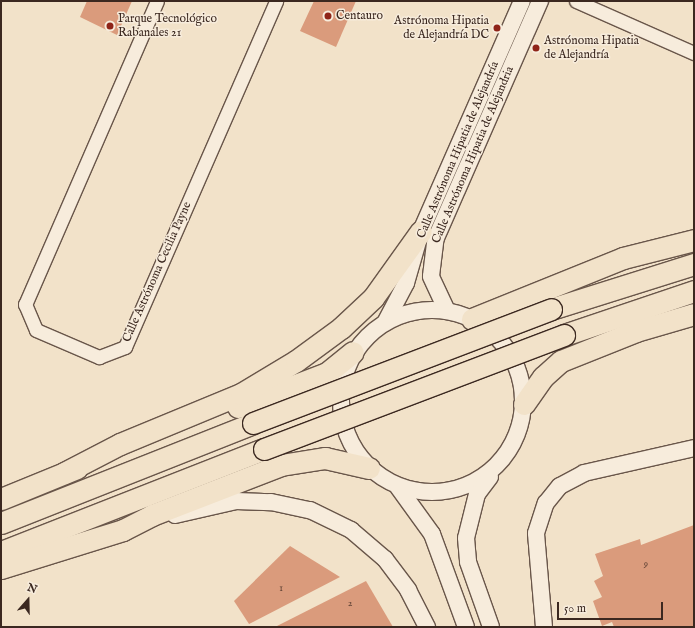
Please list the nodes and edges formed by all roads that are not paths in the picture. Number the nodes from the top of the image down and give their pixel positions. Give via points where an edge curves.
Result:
1 (157, 1) edge
2 (276, 1) edge
3 (522, 1) edge
4 (540, 1) edge
5 (576, 1) edge
6 (694, 53) edge
7 (421, 231) junction
8 (694, 240) edge
9 (694, 264) edge
10 (694, 291) edge
11 (447, 311) junction
12 (694, 314) edge
13 (472, 319) junction
14 (386, 321) junction
15 (354, 352) junction
16 (524, 404) junction
17 (694, 448) edge
18 (498, 465) junction
19 (369, 468) junction
20 (64, 472) junction
21 (398, 487) junction
22 (1, 499) edge
23 (1, 523) edge
24 (123, 530) junction
25 (1, 552) edge
26 (1, 568) edge
27 (427, 627) edge
28 (466, 627) edge
29 (491, 627) edge
30 (544, 627) edge

1 - 2 street, Calle Astrónoma Cecilia Payne via 25,304 36,330 99,357 125,347
3 - 7 street, Calle Astrónoma Hipatia de Alejandría
4 - 11 street, Calle Astrónoma Hipatia de Alejandria via 434,247 431,276
5 - 6 street
7 - 14 street, Calle Astrónoma Hipatia de Alejandría via 406,283
7 - 20 main road via 373,298 341,328 296,361 241,394 120,444
8 - 13 main road via 624,258
9 - 23 main road, bridge via 551,309
10 - 25 main road, bridge via 564,335
11 - 13 street
11 - 14 street via 416,311
12 - 16 main road via 636,331 560,361 543,377
13 - 16 street via 494,334 510,354 521,378
14 - 15 street via 368,335
15 - 19 street via 342,382 340,413 350,443
15 - 20 main road via 327,373
16 - 18 street via 520,426 512,447
17 - 30 street via 584,473 560,486 546,503 536,533
18 - 21 street via 477,481 452,491 424,493
18 - 29 street via 477,494 466,538 468,562
19 - 21 street
19 - 24 main road via 325,458 281,465 152,515
20 - 22 main road
21 - 28 street via 432,534
24 - 26 main road
24 - 27 street via 236,501 271,502 310,510 351,530 385,559 408,590

